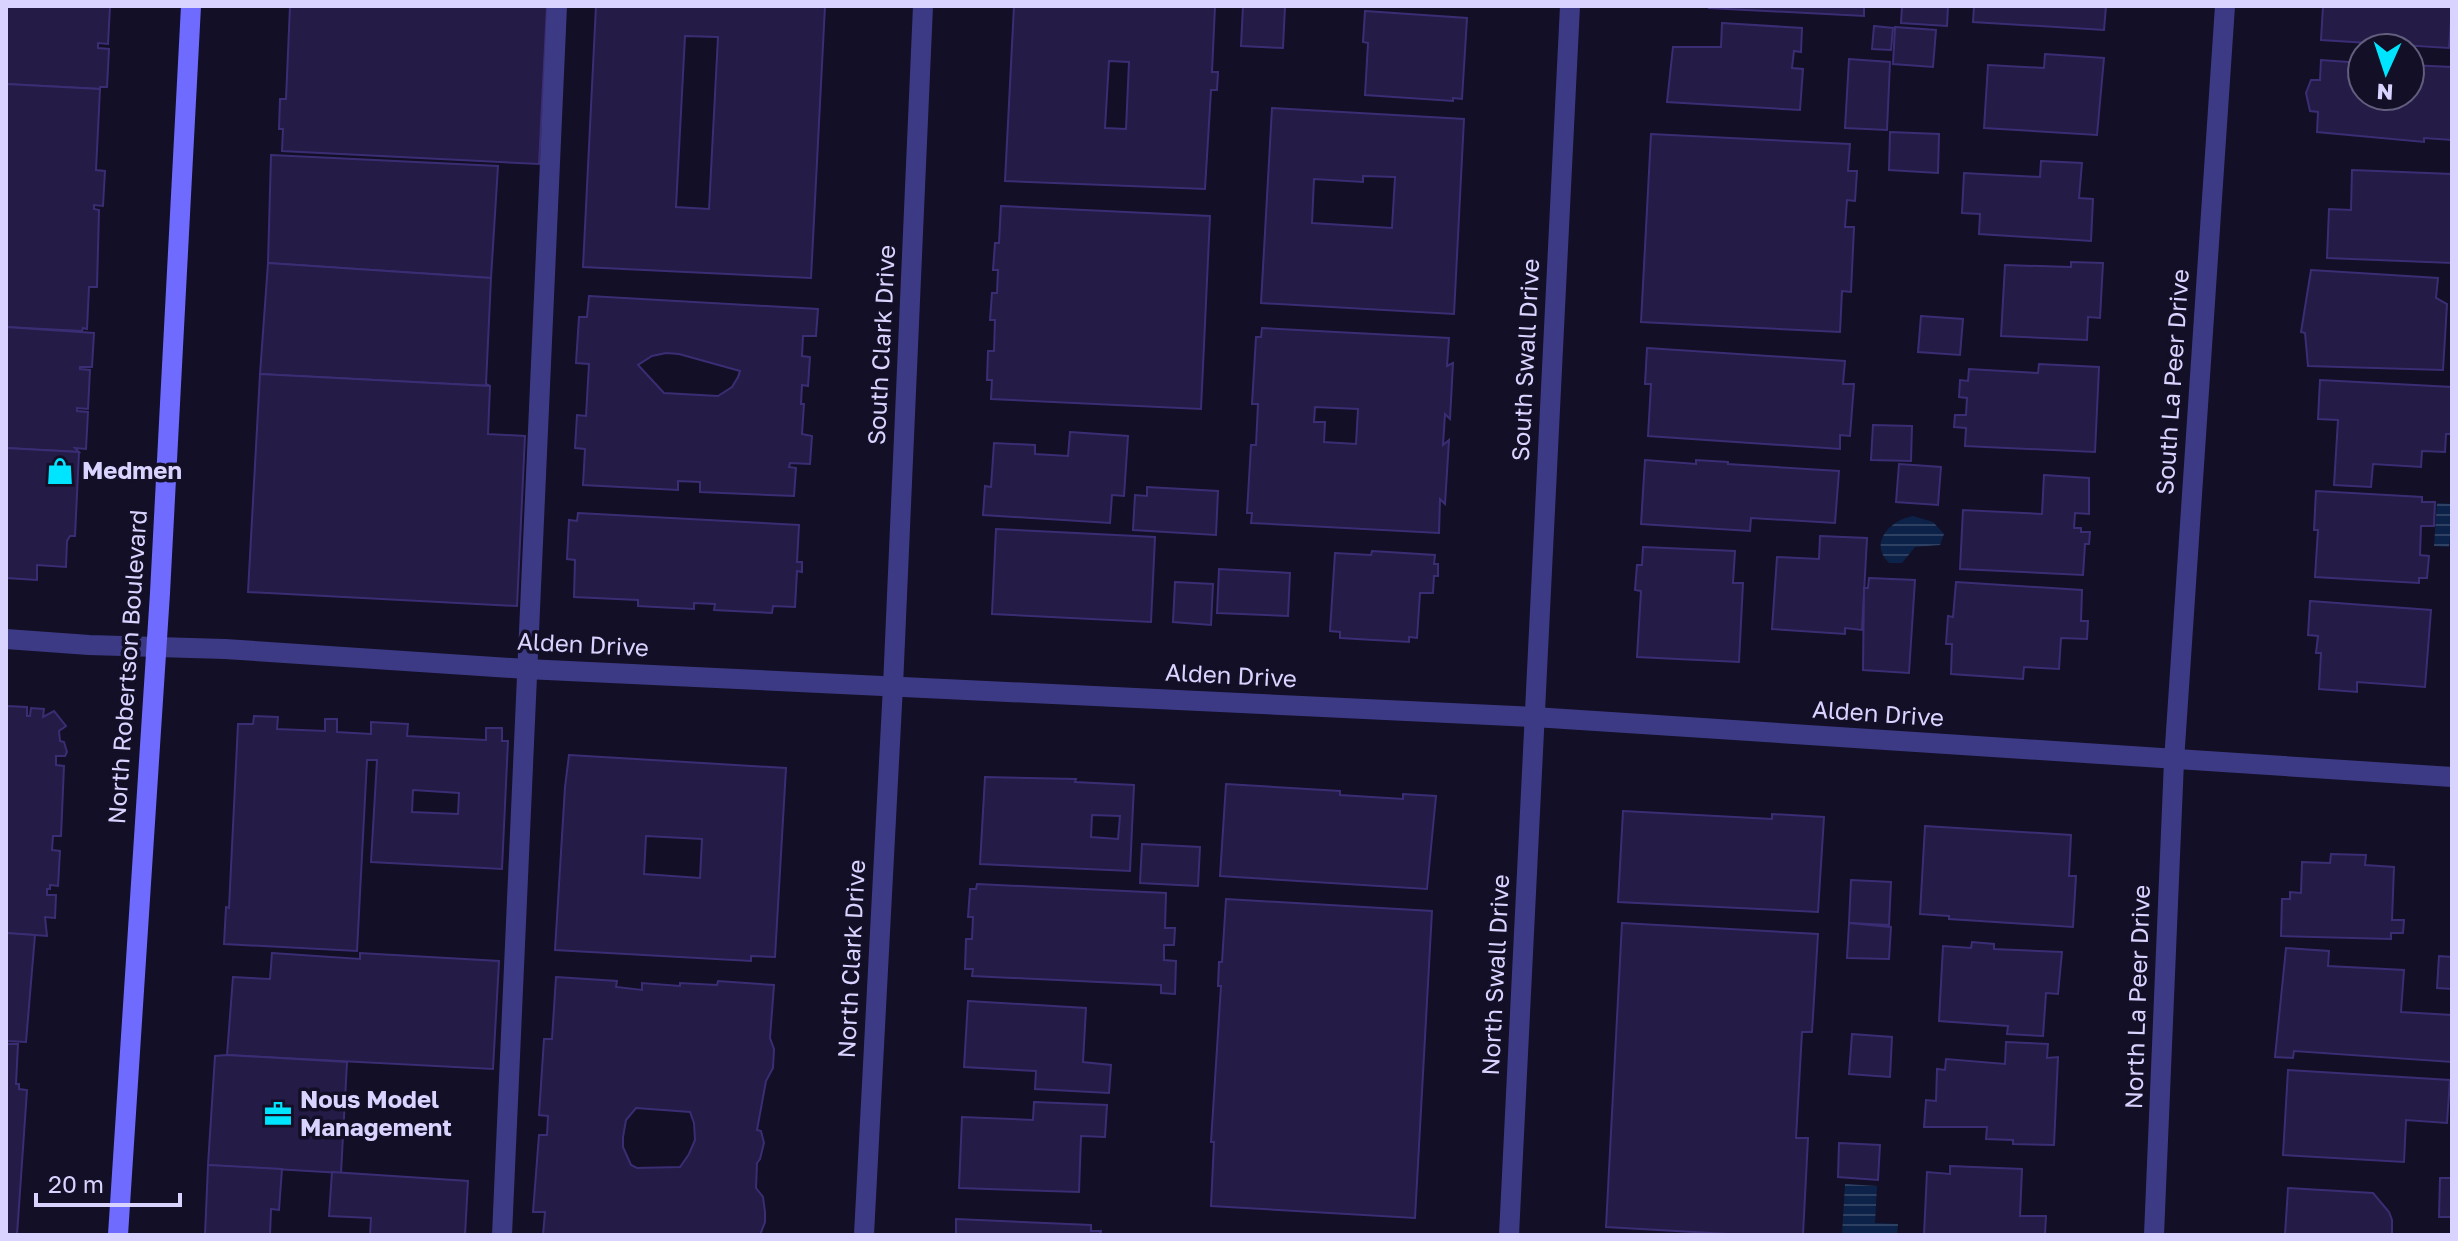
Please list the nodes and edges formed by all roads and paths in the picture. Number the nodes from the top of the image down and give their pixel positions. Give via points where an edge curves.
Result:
1 (191, 6) edge
2 (557, 6) edge
3 (923, 6) edge
4 (1570, 6) edge
5 (2225, 6) edge
6 (6, 639) edge
7 (156, 647) junction
8 (526, 669) junction
9 (893, 686) junction
10 (1534, 717) junction
11 (2174, 761) junction
12 (2452, 777) edge
13 (118, 1235) edge
14 (502, 1235) edge
15 (864, 1235) edge
16 (1509, 1235) edge
17 (2154, 1235) edge

1 - 7 street, North Robertson Boulevard
2 - 8 street
3 - 9 street, South Clark Drive
4 - 10 street, South Swall Drive
5 - 11 street, South La Peer Drive
6 - 7 street, Alden Drive
7 - 8 street, Alden Drive
7 - 13 street, North Robertson Boulevard
8 - 9 street, Alden Drive
8 - 14 street
9 - 10 street, Alden Drive
9 - 15 street, North Clark Drive
10 - 11 street, Alden Drive
10 - 16 street, North Swall Drive
11 - 12 street, Alden Drive
11 - 17 street, North La Peer Drive

